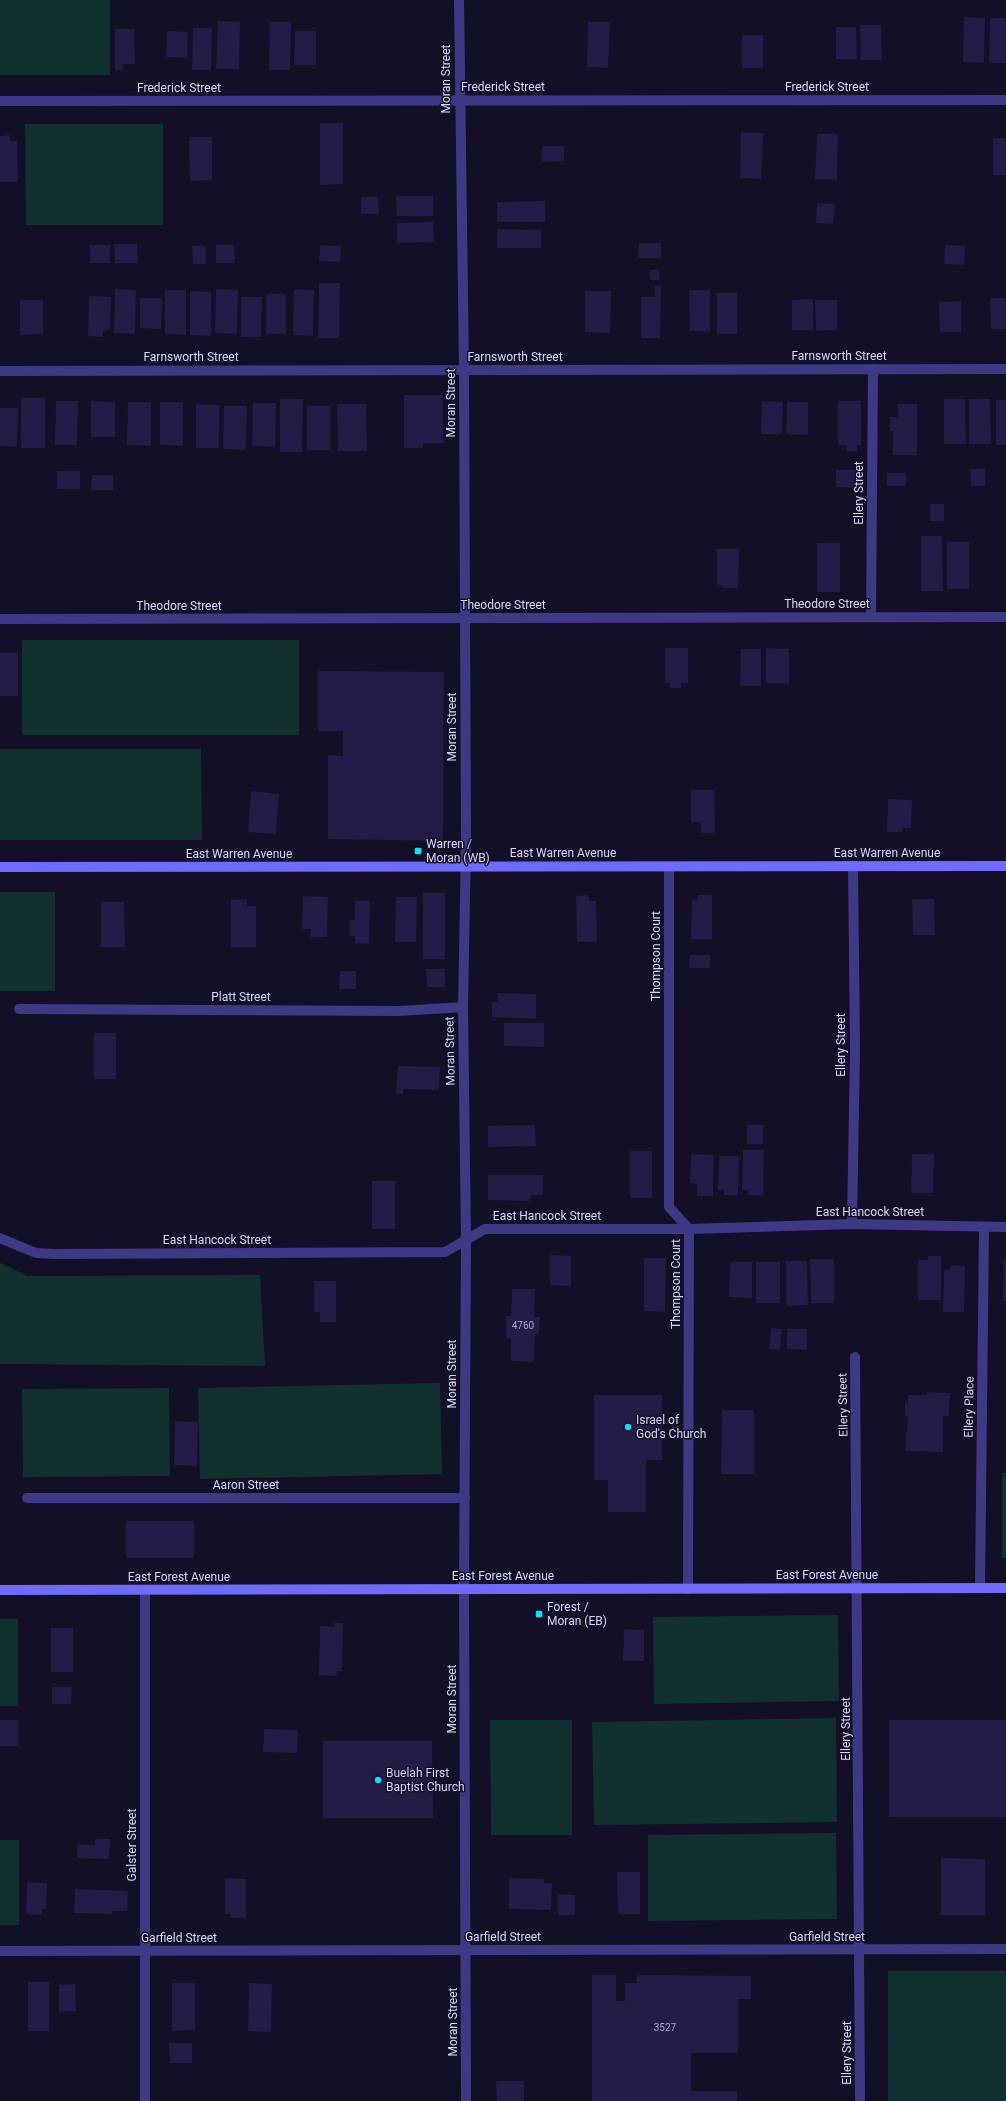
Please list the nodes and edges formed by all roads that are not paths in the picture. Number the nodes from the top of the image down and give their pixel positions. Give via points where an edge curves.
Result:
1 (459, 0) edge
2 (459, 100) junction
3 (1006, 100) edge
4 (0, 101) edge
5 (873, 369) junction
6 (1006, 369) edge
7 (464, 370) junction
8 (0, 371) edge
9 (465, 617) junction
10 (871, 617) junction
11 (1006, 617) edge
12 (0, 619) edge
13 (466, 866) junction
14 (669, 866) junction
15 (853, 866) junction
16 (1006, 866) edge
17 (0, 867) edge
18 (462, 1007) junction
19 (19, 1009) dead end
20 (852, 1224) junction
21 (984, 1227) junction
22 (1006, 1227) edge
23 (689, 1229) junction
24 (0, 1238) edge
25 (466, 1240) junction
26 (855, 1357) dead end
27 (27, 1498) dead end
28 (465, 1498) junction
29 (858, 1588) junction
30 (980, 1588) junction
31 (1006, 1588) edge
32 (464, 1589) junction
33 (688, 1589) junction
34 (0, 1590) edge
35 (145, 1590) junction
36 (1006, 1949) edge
37 (466, 1950) junction
38 (860, 1950) junction
39 (0, 1951) edge
40 (145, 1951) junction
41 (146, 2101) edge
42 (466, 2101) edge
43 (860, 2101) edge

1 - 2 street, Moran Street
2 - 3 street, Frederick Street
2 - 4 street, Frederick Street
2 - 7 street, Moran Street
5 - 6 street, Farnsworth Street
5 - 7 street, Farnsworth Street
5 - 10 street, Ellery Street
7 - 8 street, Farnsworth Street
7 - 9 street, Moran Street
9 - 10 street, Theodore Street
9 - 12 street, Theodore Street
9 - 13 street, Moran Street
10 - 11 street, Theodore Street
13 - 14 main road, East Warren Avenue
13 - 17 main road, East Warren Avenue
13 - 18 street, Moran Street
14 - 15 main road, East Warren Avenue
14 - 23 street, Thompson Court via 669,1207
15 - 16 main road, East Warren Avenue
15 - 20 street, Ellery Street via 855,1050
18 - 19 street, Platt Street via 399,1011
18 - 25 street, Moran Street
20 - 21 street, East Hancock Street
20 - 23 street, East Hancock Street
21 - 22 street, East Hancock Street
21 - 30 street, Ellery Place
23 - 25 street, East Hancock Street via 485,1229
23 - 33 street, Thompson Court
24 - 25 street, East Hancock Street via 36,1253 55,1254 445,1252
25 - 28 street, Moran Street
26 - 29 street, Ellery Street
27 - 28 street, Aaron Street
28 - 32 street, Moran Street
29 - 30 main road, East Forest Avenue
29 - 33 main road, East Forest Avenue
29 - 38 street, Ellery Street
30 - 31 main road, East Forest Avenue
32 - 33 main road, East Forest Avenue
32 - 35 main road, East Forest Avenue
32 - 37 street, Moran Street
34 - 35 main road, East Forest Avenue
35 - 40 street, Galster Street
36 - 38 street, Garfield Street
37 - 38 street, Garfield Street
37 - 40 street, Garfield Street
37 - 42 street, Moran Street
38 - 43 street, Ellery Street
39 - 40 street, Garfield Street
40 - 41 street, Galster Street

